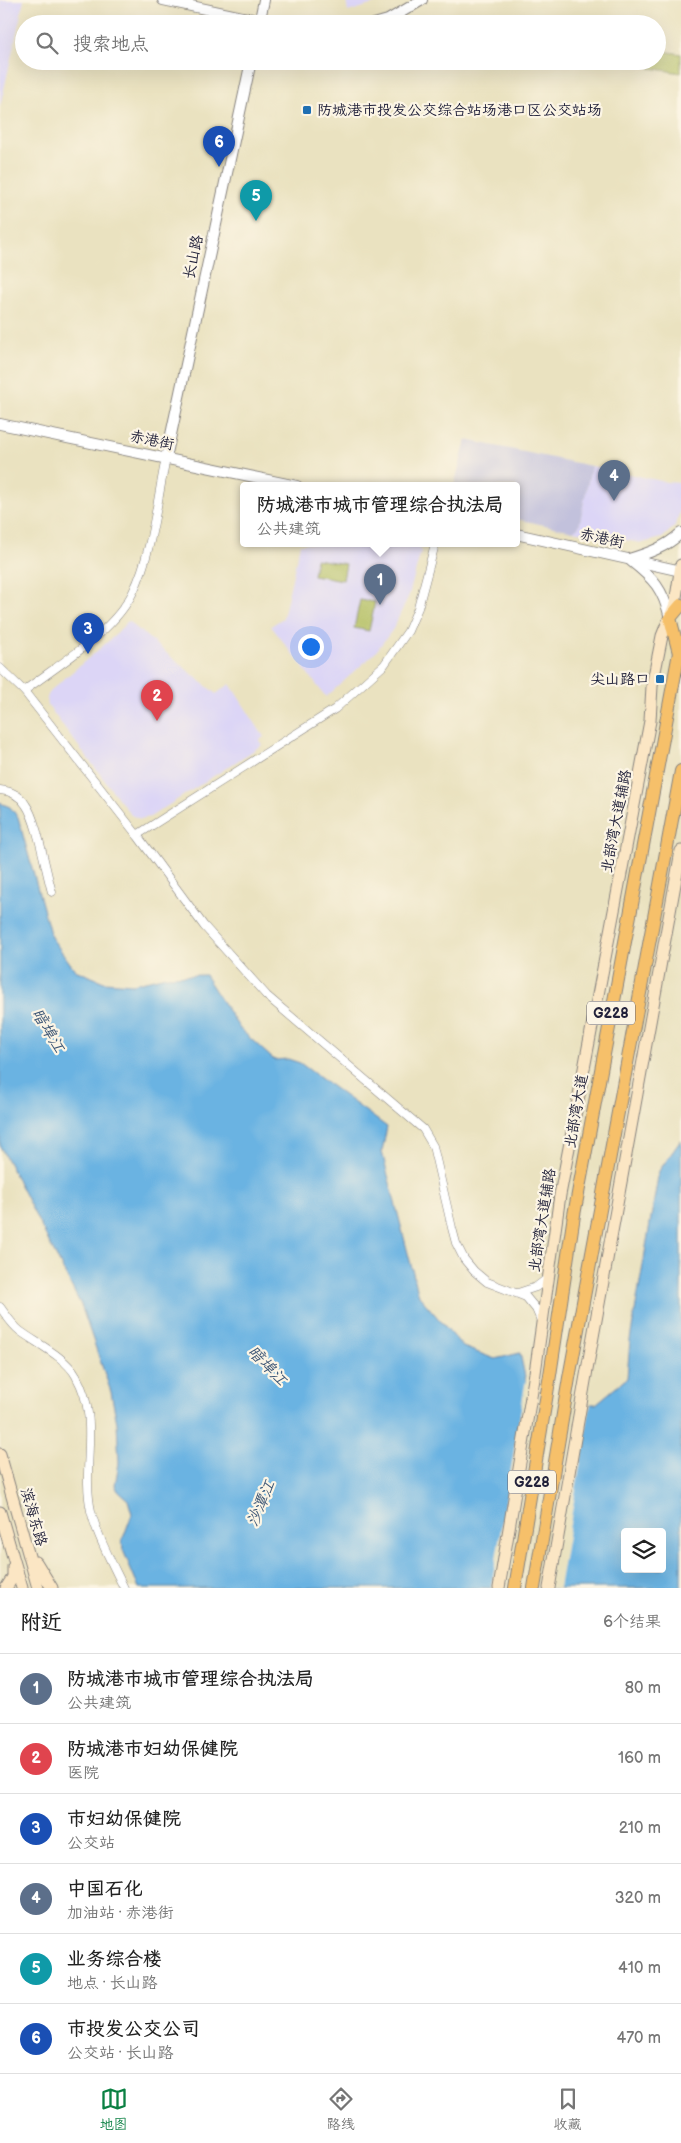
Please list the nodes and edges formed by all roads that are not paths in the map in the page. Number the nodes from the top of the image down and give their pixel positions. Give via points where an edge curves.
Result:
1 (163, 0) edge
2 (264, 0) edge
3 (422, 0) edge
4 (228, 15) edge
5 (261, 15) edge
6 (396, 15) edge
7 (249, 70) edge
8 (0, 424) edge
9 (166, 458) junction
10 (278, 482) edge
11 (681, 532) edge
12 (520, 535) edge
13 (434, 547) edge
14 (628, 559) junction
15 (681, 569) edge
16 (681, 606) edge
17 (670, 618) junction
18 (680, 647) edge
19 (0, 668) edge
20 (24, 691) junction
21 (681, 771) edge
22 (0, 790) edge
23 (137, 835) junction
24 (681, 851) edge
25 (52, 892) dead end
26 (548, 1278) junction
27 (518, 1293) junction
28 (0, 1307) edge
29 (543, 1325) junction
30 (0, 1454) edge
31 (0, 1512) edge
32 (27, 1547) junction
33 (12, 1553) junction
34 (6, 1588) edge
35 (22, 1588) edge
36 (38, 1588) edge
37 (52, 1588) edge
38 (124, 1588) edge
39 (499, 1588) edge
40 (515, 1588) edge
41 (534, 1588) edge
42 (549, 1588) edge

1 - 4 street
2 - 5 street
3 - 6 street
7 - 9 street, 长山路
8 - 9 street, 赤港街
9 - 10 street, 赤港街
9 - 20 street via 143,569 133,594 98,635
11 - 14 street via 654,551
12 - 14 street, 赤港街
13 - 23 street via 418,608 408,631 384,665 335,708
14 - 15 street, 赤港街
14 - 17 street via 653,579 662,593
15 - 17 main road, 北部湾大道辅路
16 - 17 highway
17 - 18 highway
17 - 26 main road, 北部湾大道辅路 via 662,636 652,686 650,721 560,1195
18 - 40 highway, 北部湾大道 / G228 via 574,1215
19 - 20 street
20 - 23 street
21 - 41 highway, G228 via 569,1378
22 - 25 street via 18,796 30,810
23 - 27 street via 204,926 267,996 422,1129 433,1146 456,1243 464,1259 488,1282
24 - 42 main road
26 - 27 street via 536,1288
26 - 29 main road, 北部湾大道辅路
27 - 29 street via 531,1303
28 - 38 street via 18,1330 51,1351 75,1374 88,1404 91,1511
29 - 39 main road, 北部湾大道辅路
30 - 32 main road, 滨海东路
31 - 33 main road, 滨海东路
32 - 36 main road, 滨海东路
32 - 37 main road
33 - 34 main road via 13,1577
33 - 35 main road, 滨海东路

